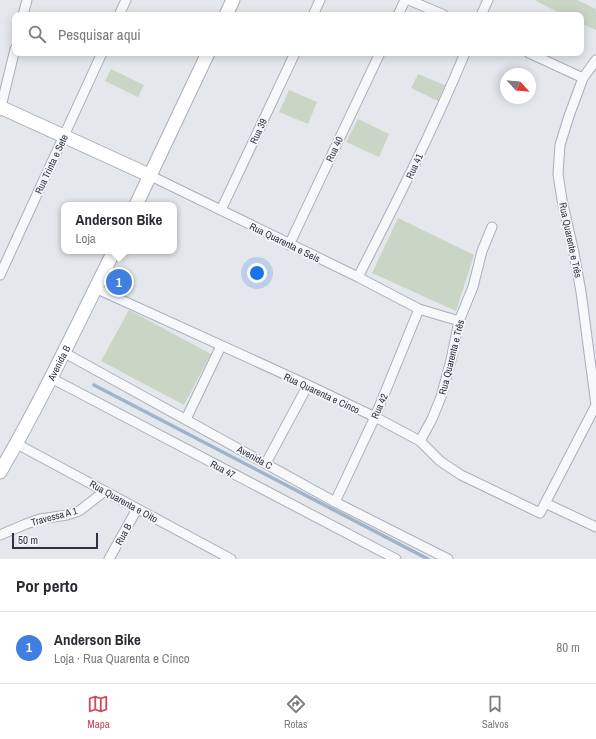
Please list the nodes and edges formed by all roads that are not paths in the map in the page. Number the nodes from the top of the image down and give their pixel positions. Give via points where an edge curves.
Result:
1 (27, 0) edge
2 (126, 0) edge
3 (233, 0) edge
4 (320, 0) edge
5 (405, 0) edge
6 (410, 0) edge
7 (488, 0) edge
8 (24, 12) edge
9 (120, 12) edge
10 (227, 12) edge
11 (314, 12) edge
12 (399, 12) edge
13 (437, 12) edge
14 (482, 12) edge
15 (13, 56) edge
16 (101, 56) edge
17 (207, 56) edge
18 (294, 56) edge
19 (379, 56) edge
20 (464, 56) edge
21 (535, 56) edge
22 (596, 60) edge
23 (583, 78) junction
24 (0, 108) edge
25 (64, 136) junction
26 (150, 176) junction
27 (137, 202) edge
28 (221, 210) junction
29 (492, 227) dead end
30 (289, 245) junction
31 (112, 254) edge
32 (0, 275) edge
33 (358, 277) junction
34 (95, 288) junction
35 (419, 308) junction
36 (459, 321) junction
37 (221, 346) junction
38 (64, 352) junction
39 (51, 378) junction
40 (308, 385) junction
41 (596, 405) edge
42 (375, 418) junction
43 (186, 419) junction
44 (420, 441) junction
45 (17, 444) junction
46 (266, 463) junction
47 (0, 472) edge
48 (105, 491) junction
49 (335, 502) junction
50 (545, 503) junction
51 (138, 509) junction
52 (596, 527) edge
53 (0, 535) edge
54 (226, 558) edge
55 (109, 559) edge
56 (396, 559) edge
57 (448, 559) edge

1 - 8 street
2 - 9 street
3 - 10 street
4 - 11 street
5 - 12 street
6 - 13 street
7 - 14 street
15 - 24 street
16 - 25 street, Rua Trinta e Sete
17 - 26 street
18 - 28 street, Rua 39
19 - 30 street, Rua 40
20 - 33 street, Rua 41 via 409,177
21 - 23 street
22 - 23 street
23 - 41 street, Rua Quarente e Três via 560,145 558,174 581,292
24 - 25 street
25 - 26 street
25 - 32 street, Rua Trinta e Sete
26 - 27 street
26 - 28 street, Rua Quarenta e Seis
28 - 30 street, Rua Quarenta e Seis
29 - 36 street, Rua Quarenta e Três
30 - 33 street, Rua Quarenta e Seis
31 - 34 street, Avenida B
33 - 35 street, Rua Quarenta e Seis
34 - 37 street, Rua Quarenta e Cinco
34 - 38 street, Avenida B
35 - 36 street, Rua Quarenta e Seis
35 - 42 street, Rua 42
36 - 44 street, Rua Quarenta e Três via 441,397
37 - 40 street, Rua Quarenta e Cinco
37 - 43 street
38 - 39 street, Avenida B
38 - 43 street, Avenida C
39 - 45 street, Avenida B
39 - 56 street, Rua 47
40 - 42 street, Rua Quarenta e Cinco
40 - 46 street
41 - 50 street
42 - 44 street, Rua Quarenta e Cinco
42 - 49 street, Rua 42
43 - 46 street, Avenida C
44 - 50 street, Rua Quarenta e Cinco via 440,461 461,475 540,513
45 - 47 street, Avenida B
45 - 48 street, Rua Quarenta e Oito
46 - 49 street, Avenida C
48 - 51 street, Rua Quarenta e Oito
48 - 53 street, Travessa A 1 via 79,511 40,519
49 - 57 street, Avenida C
50 - 52 street
51 - 54 street, Rua Quarenta e Oito
51 - 55 street, Rua B

